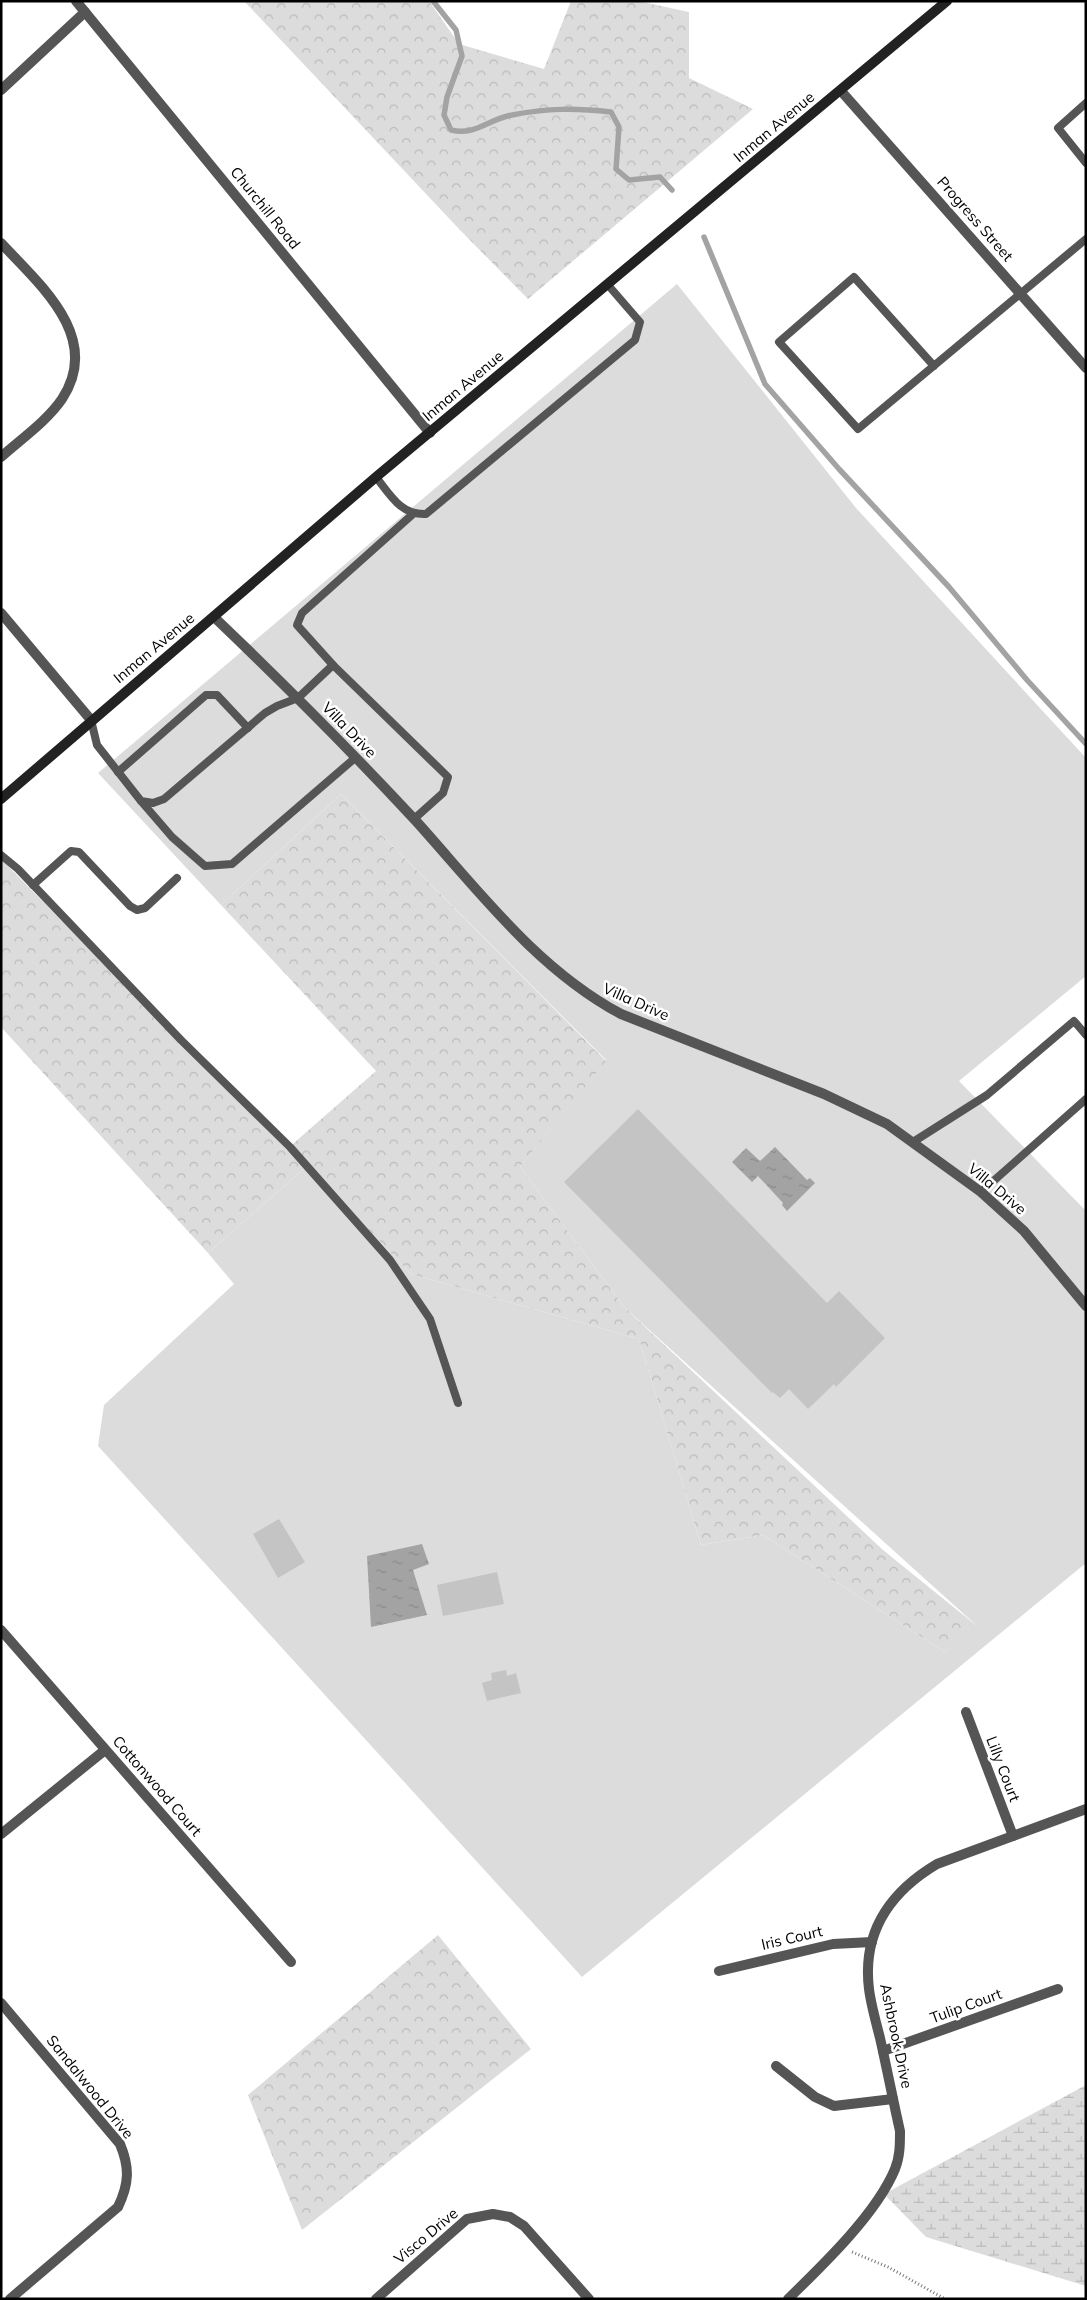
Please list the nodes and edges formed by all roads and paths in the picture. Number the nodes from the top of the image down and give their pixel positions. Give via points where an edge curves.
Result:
1 (76, 1) edge
2 (948, 1) edge
3 (85, 12) junction
4 (1, 90) edge
5 (841, 91) junction
6 (1086, 104) edge
7 (1086, 163) edge
8 (1086, 238) edge
9 (1, 242) edge
10 (608, 285) junction
11 (1020, 293) junction
12 (934, 366) junction
13 (1086, 368) edge
14 (430, 433) junction
15 (1, 457) edge
16 (376, 478) junction
17 (413, 514) junction
18 (1, 613) edge
19 (214, 617) junction
20 (333, 665) junction
21 (298, 698) junction
22 (91, 720) junction
23 (248, 728) junction
24 (355, 758) junction
25 (118, 772) junction
26 (1, 799) edge
27 (141, 800) junction
28 (414, 819) junction
29 (1, 855) edge
30 (177, 878) dead end
31 (33, 885) junction
32 (1086, 1035) edge
33 (1086, 1098) edge
34 (913, 1142) junction
35 (981, 1192) junction
36 (1086, 1306) edge
37 (458, 1403) dead end
38 (1, 1630) edge
39 (966, 1712) dead end
40 (105, 1750) junction
41 (1086, 1809) edge
42 (1, 1834) edge
43 (1013, 1836) junction
44 (872, 1942) junction
45 (291, 1962) dead end
46 (720, 1971) dead end
47 (1058, 1989) dead end
48 (1, 2003) edge
49 (883, 2051) junction
50 (776, 2066) dead end
51 (893, 2099) junction
52 (839, 2247) junction
53 (10, 2299) edge
54 (376, 2299) edge
55 (588, 2299) edge
56 (788, 2299) edge
57 (945, 2299) edge

1 - 3 street, Churchill Road
2 - 5 main road, Inman Avenue
3 - 4 street
3 - 14 street, Churchill Road
5 - 10 main road, Inman Avenue
5 - 11 street, Progress Street
6 - 7 lane via 1058,128
8 - 11 lane
9 - 15 street via 55,302 71,332 74,366 62,398 52,411
10 - 14 main road, Inman Avenue
10 - 17 lane via 640,322 635,340 426,514
11 - 12 lane
11 - 13 street, Progress Street
12 - 12 lane via 858,429 779,342 854,278
14 - 16 main road, Inman Avenue
16 - 17 lane via 396,503
16 - 19 main road, Inman Avenue
17 - 20 lane via 302,612 297,625
18 - 22 street
19 - 21 street, Villa Drive
19 - 22 main road, Inman Avenue
20 - 21 lane
20 - 28 lane via 448,777 443,793
21 - 23 lane via 276,706
21 - 24 street, Villa Drive
22 - 25 lane via 97,745
22 - 26 main road, Inman Avenue
23 - 25 lane via 217,695 206,695
23 - 27 lane via 164,799 153,803
24 - 27 lane via 232,864 205,866 172,837
24 - 28 street, Villa Drive
25 - 27 lane
28 - 34 street, Villa Drive via 526,943 591,998 621,1014 857,1108
29 - 31 lane
30 - 31 lane via 145,908 137,910 79,852 71,851
31 - 37 lane via 317,1176 390,1260 430,1319
32 - 34 lane via 1074,1021 988,1095
33 - 35 lane
34 - 35 street, Villa Drive
35 - 36 street, Villa Drive via 1024,1231
38 - 40 street, Cottonwood Court
39 - 43 street, Lilly Court
40 - 42 street
40 - 45 street, Cottonwood Court
41 - 43 street, Ashbrook Drive
43 - 44 street, Ashbrook Drive via 938,1864 916,1877 883,1914
44 - 46 street, Iris Court via 833,1944
44 - 49 street, Ashbrook Drive via 868,1961 869,1989
47 - 49 street, Tulip Court
48 - 53 street, Sandalwood Drive via 120,2144 129,2173 118,2207 106,2220
49 - 51 street, Ashbrook Drive
50 - 51 street via 815,2096 834,2106
51 - 52 street, Ashbrook Drive via 900,2131 896,2167 888,2183
52 - 56 street, Ashbrook Drive
52 - 57 path via 888,2267
54 - 55 street, Visco Drive via 467,2219 494,2214 510,2217 524,2226

